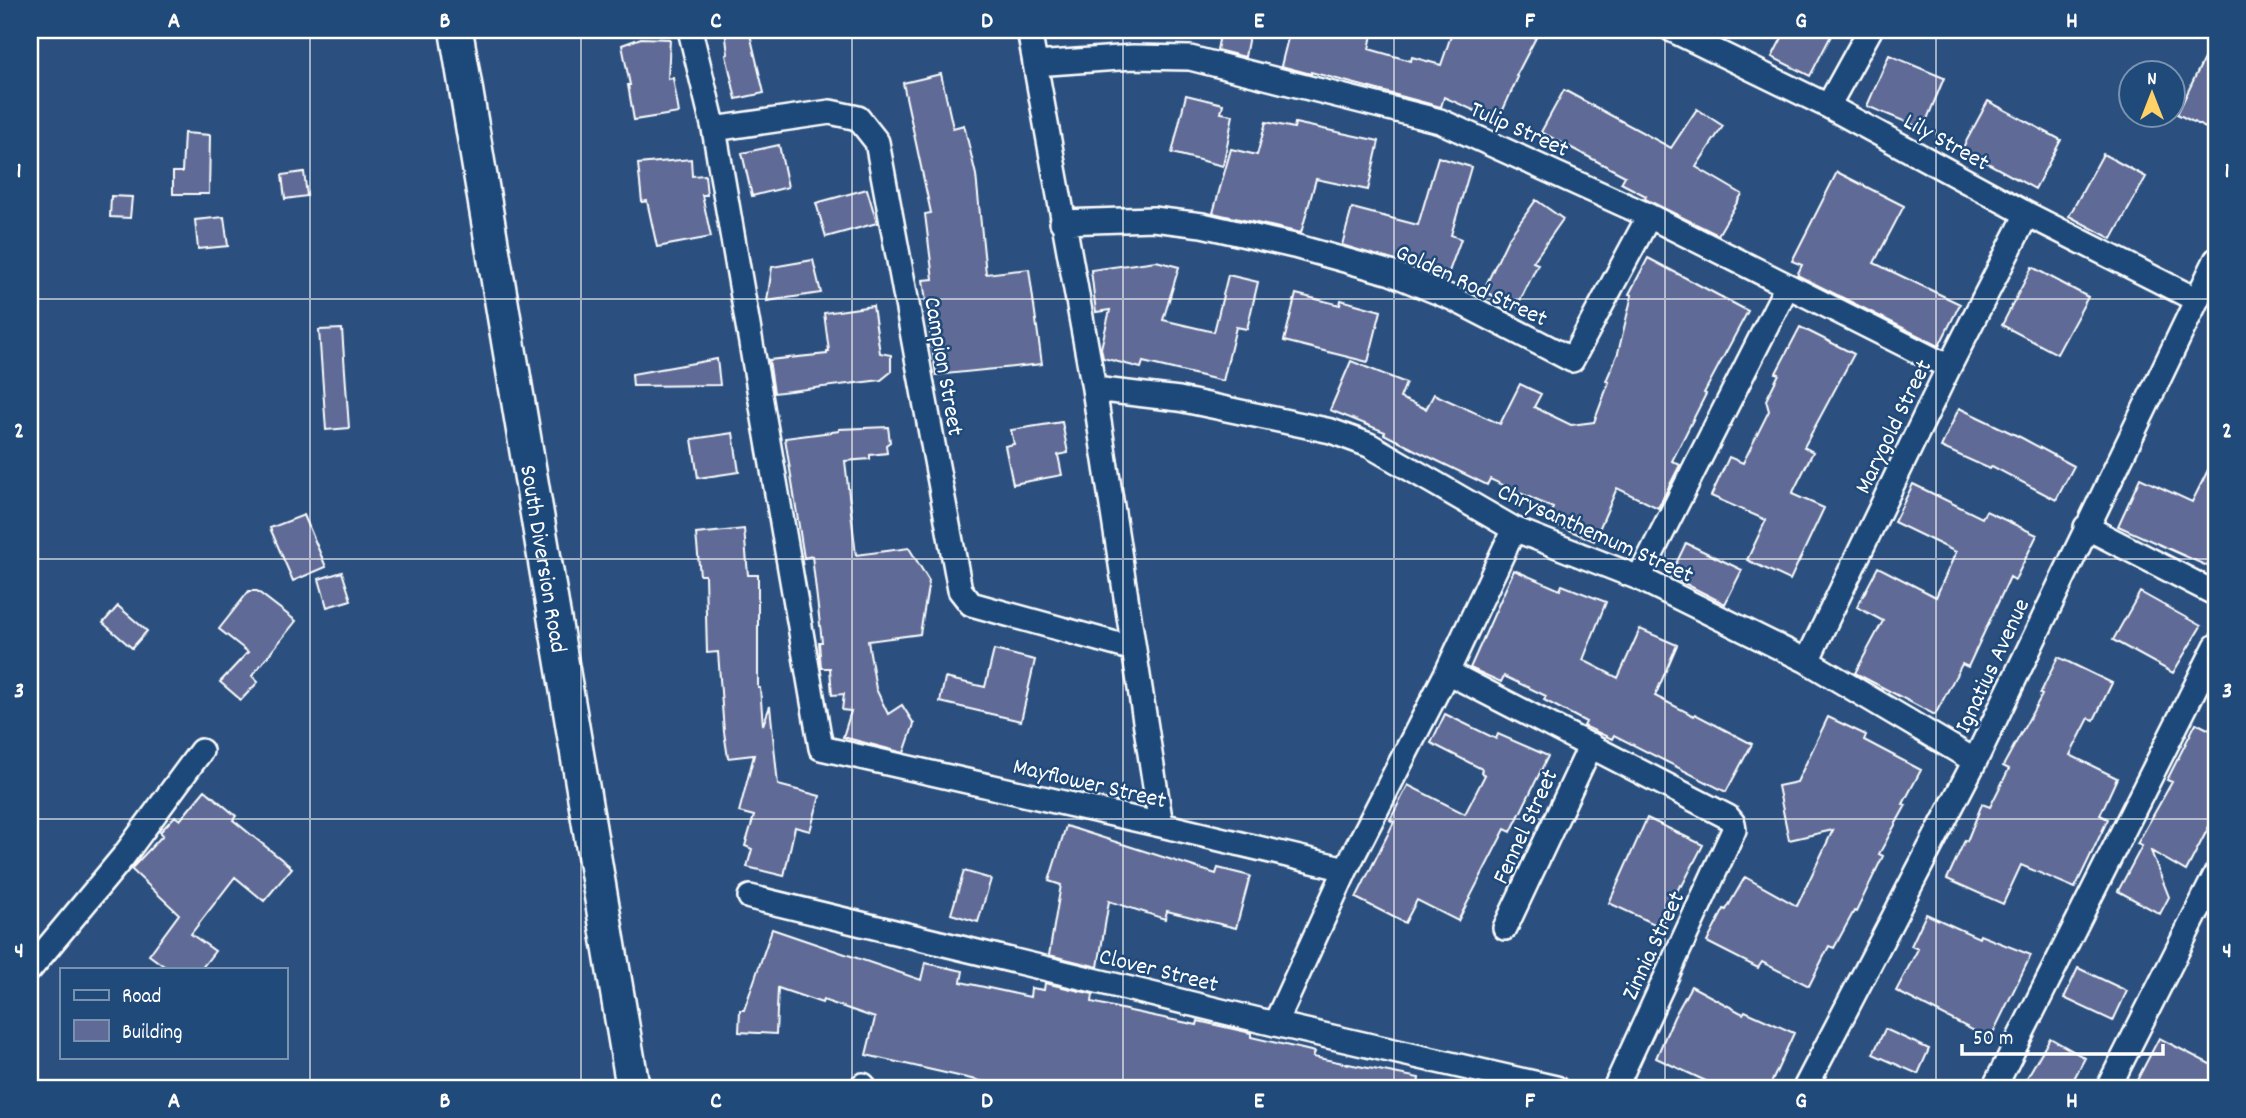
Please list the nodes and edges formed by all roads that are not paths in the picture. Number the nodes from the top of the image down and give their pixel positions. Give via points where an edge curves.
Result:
1 (456, 30) edge
2 (690, 30) edge
3 (1029, 30) edge
4 (1870, 30) edge
5 (1679, 31) edge
6 (1035, 64) junction
7 (1828, 106) junction
8 (714, 129) junction
9 (2027, 215) junction
10 (1649, 216) junction
11 (1062, 222) junction
12 (2216, 260) edge
13 (1787, 286) junction
14 (2197, 300) junction
15 (1950, 367) junction
16 (1094, 389) junction
17 (2086, 527) junction
18 (1514, 529) junction
19 (1639, 578) junction
20 (2216, 594) edge
21 (2216, 646) edge
22 (1134, 649) junction
23 (1807, 661) junction
24 (1447, 672) junction
25 (1591, 745) junction
26 (201, 751) dead end
27 (1975, 761) junction
28 (1161, 825) junction
29 (1346, 869) junction
30 (2216, 874) edge
31 (750, 897) dead end
32 (1505, 928) dead end
33 (30, 969) edge
34 (1275, 1024) junction
35 (633, 1088) edge
36 (1556, 1088) edge
37 (1615, 1088) edge
38 (1805, 1088) edge
39 (1994, 1088) edge
40 (2108, 1088) edge

1 - 35 main road, South Diversion Road
2 - 8 street
3 - 6 street
4 - 7 street
5 - 7 street, Lily Street
6 - 10 street, Tulip Street via 1190,58 1440,121
6 - 11 street
7 - 9 street, Lily Street
8 - 22 street, Campion Street via 830,112 858,118 871,134 877,142 960,590 971,604
8 - 28 street, Mayflower Street via 821,748
9 - 14 street, Lily Street
9 - 15 street, Marygold Street
10 - 11 street, Golden Rod Street via 1572,360 1391,272 1202,225 1153,219
10 - 13 street, Tulip Street
11 - 16 street
12 - 14 street, Ignatius Avenue
13 - 15 street, Tulip Street
13 - 19 street
14 - 17 street, Ignatius Avenue
15 - 23 street, Marygold Street
16 - 18 street, Chrysanthemum Street via 1179,399 1331,431 1369,446
16 - 22 street
17 - 20 street
17 - 27 street, Ignatius Avenue
18 - 19 street, Chrysanthemum Street
18 - 24 street
19 - 23 street, Chrysanthemum Street
21 - 39 street
22 - 28 street
23 - 27 street, Chrysanthemum Street
24 - 25 street
24 - 29 street
25 - 32 street, Fennel Street
25 - 37 street, Zinnia Street via 1728,817 1734,830
26 - 33 street via 123,857
27 - 38 street, Ignatius Avenue
28 - 29 street, Mayflower Street
29 - 34 street
30 - 40 street
31 - 34 street, Clover Street
34 - 36 street, Clover Street

